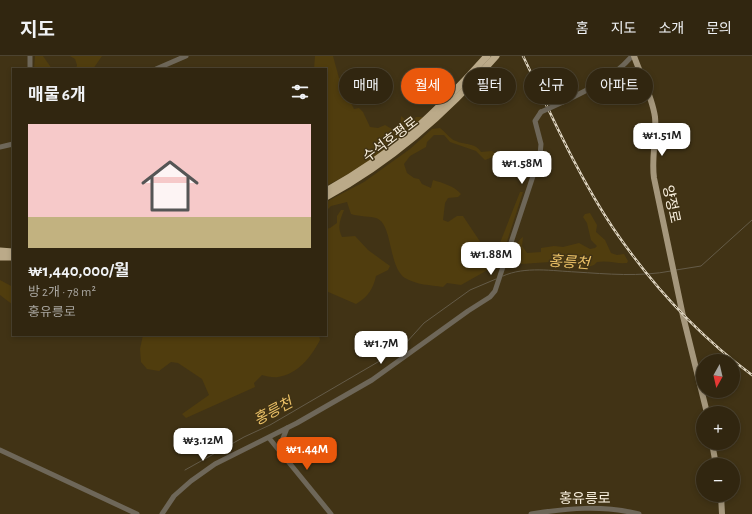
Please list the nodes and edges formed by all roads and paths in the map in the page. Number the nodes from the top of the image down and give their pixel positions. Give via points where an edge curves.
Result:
1 (30, 56) edge
2 (186, 56) edge
3 (487, 56) edge
4 (496, 56) edge
5 (633, 56) edge
6 (30, 68) edge
7 (158, 68) edge
8 (12, 144) edge
9 (0, 147) edge
10 (327, 190) edge
11 (327, 196) edge
12 (0, 251) edge
13 (12, 252) edge
14 (0, 257) edge
15 (12, 257) edge
16 (705, 406) edge
17 (287, 428) junction
18 (269, 438) junction
19 (0, 450) edge
20 (282, 454) junction
21 (721, 502) edge
22 (137, 514) edge
23 (162, 514) edge
24 (331, 514) edge
25 (531, 514) edge
26 (639, 514) edge
27 (722, 514) edge

1 - 6 street
2 - 7 street
3 - 10 highway, 수석호평로 via 450,98 390,151
4 - 11 highway, 수석호평로 via 461,95 412,140 356,180
5 - 16 main road, 양정로 via 653,105 656,140 652,166
5 - 17 street, bridge via 605,80 541,112 535,121 541,144 540,155 495,291 490,297 372,380
8 - 9 street
12 - 13 highway
14 - 15 highway
17 - 18 street
17 - 20 street via 282,441
18 - 20 street
18 - 23 street via 215,464 190,481 174,496
19 - 22 street
20 - 24 street
21 - 27 main road
25 - 26 street, 홍유릉로 via 568,508 600,508

